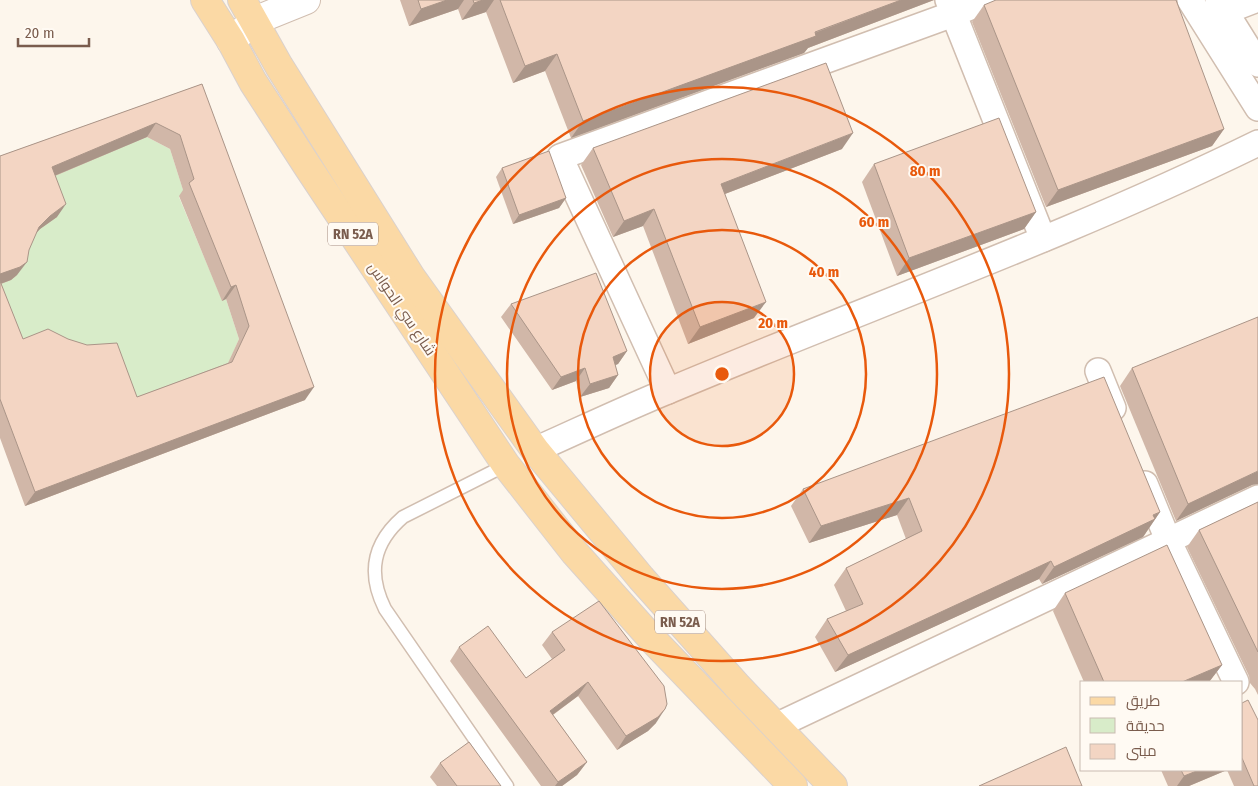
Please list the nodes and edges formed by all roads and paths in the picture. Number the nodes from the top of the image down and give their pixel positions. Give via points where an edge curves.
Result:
1 (306, 0) edge
2 (988, 0) edge
3 (1255, 0) edge
4 (207, 1) edge
5 (951, 7) edge
6 (1208, 8) edge
7 (248, 11) edge
8 (230, 41) junction
9 (1258, 64) edge
10 (1258, 108) edge
11 (1258, 143) edge
12 (1043, 240) junction
13 (1098, 371) dead end
14 (668, 391) junction
15 (1120, 424) edge
16 (535, 450) junction
17 (1135, 460) edge
18 (506, 464) junction
19 (1258, 498) edge
20 (1168, 540) junction
21 (1235, 681) edge
22 (776, 726) junction
23 (507, 786) edge
24 (793, 786) edge
25 (833, 786) edge

1 - 7 street
2 - 5 street
3 - 6 street
4 - 8 main road, شارع سي الحواس / RN 52A
5 - 12 street
5 - 14 street via 560,157
6 - 9 street
6 - 10 street
7 - 8 street
7 - 16 main road, شارع سي الحواس / RN 52A via 411,277
8 - 18 main road, شارع سي الحواس / RN 52A via 303,159
11 - 12 street
12 - 14 street
13 - 15 street
14 - 16 street
16 - 18 main road
16 - 22 main road, RN 52A via 640,578
17 - 20 street
18 - 23 lane via 402,517 383,539 374,567 375,582 385,609
18 - 24 main road, RN 52A via 575,553
19 - 20 street
20 - 21 street
20 - 22 street
22 - 25 main road, RN 52A

